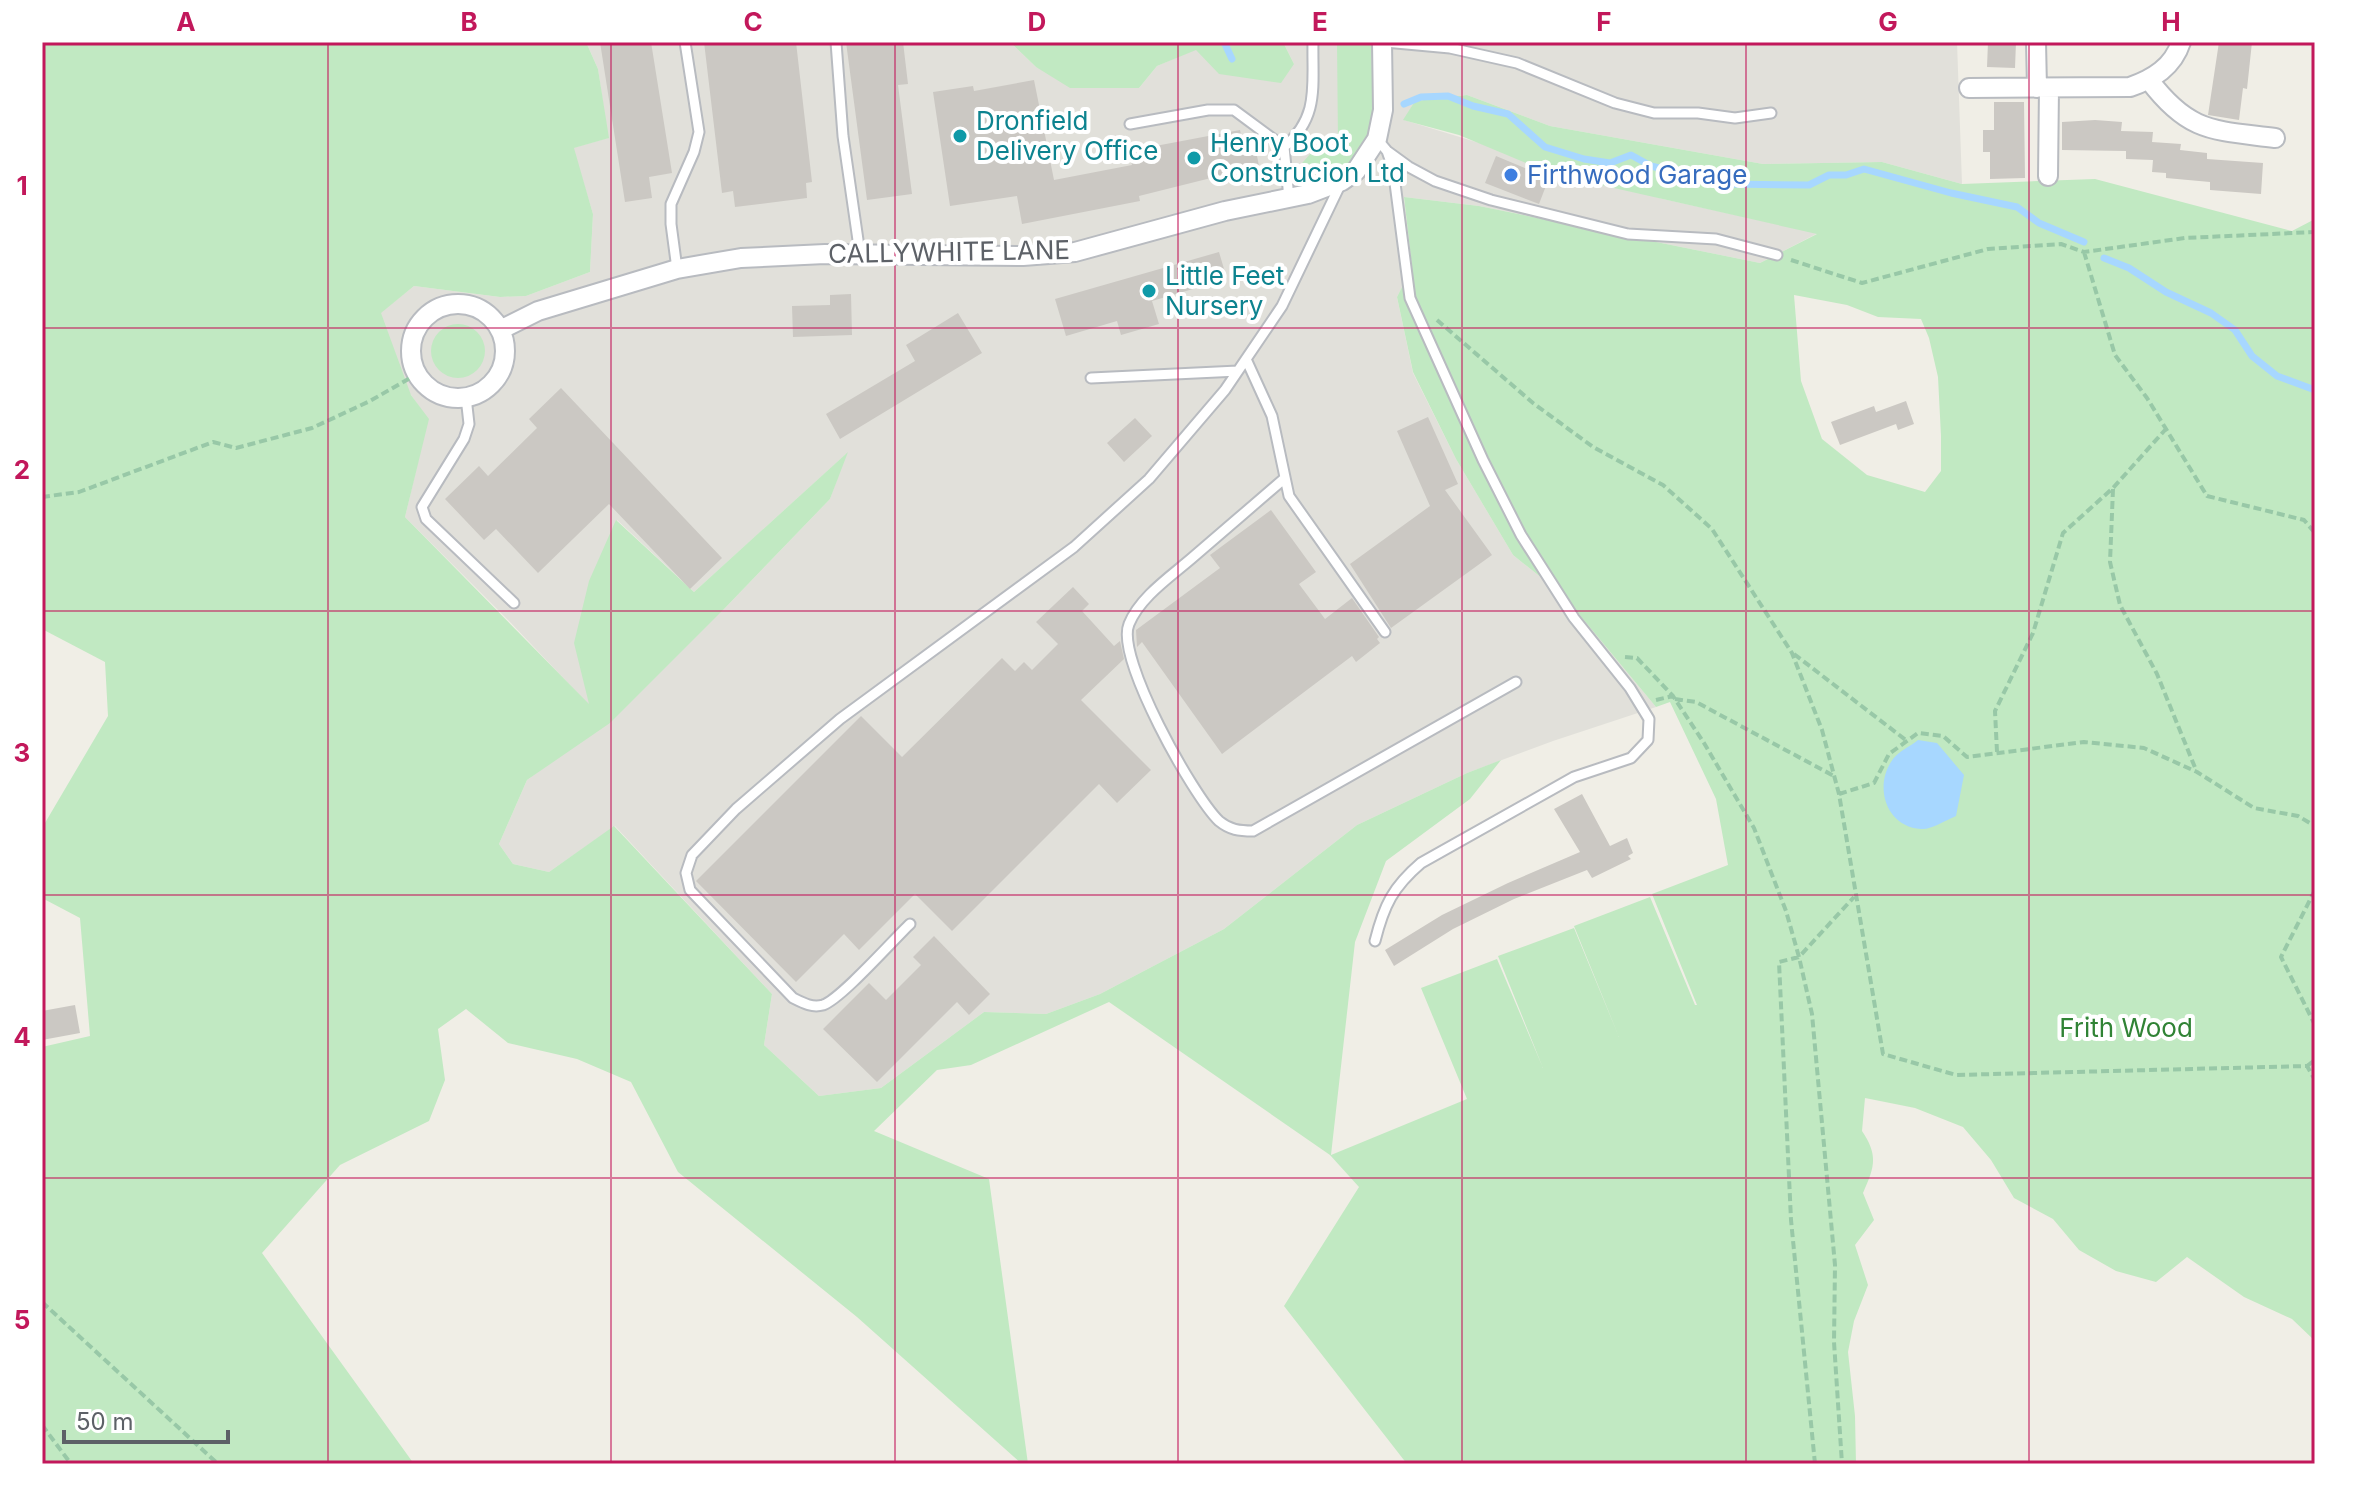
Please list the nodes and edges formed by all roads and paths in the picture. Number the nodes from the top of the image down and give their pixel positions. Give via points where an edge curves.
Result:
1 (685, 42) edge
2 (836, 42) edge
3 (1313, 42) edge
4 (1384, 42) edge
5 (2036, 42) edge
6 (2181, 42) edge
7 (2149, 80) junction
8 (1969, 88) dead end
9 (2043, 88) junction
10 (1771, 113) dead end
11 (1130, 124) dead end
12 (2275, 138) dead end
13 (1382, 145) junction
14 (1284, 147) junction
15 (2048, 176) dead end
16 (1342, 181) junction
17 (1289, 198) junction
18 (2315, 232) edge
19 (2084, 252) junction
20 (860, 254) junction
21 (1777, 255) joint
22 (677, 269) junction
23 (1410, 298) junction
24 (500, 330) junction
25 (1246, 359) junction
26 (1238, 371) junction
27 (417, 374) junction
28 (1091, 378) dead end
29 (466, 397) junction
30 (2165, 430) junction
31 (1285, 478) junction
32 (2113, 488) junction
33 (42, 497) edge
34 (2315, 533) edge
35 (514, 603) dead end
36 (1385, 632) dead end
37 (1792, 653) junction
38 (1603, 655) junction
39 (1516, 682) dead end
40 (1675, 699) junction
41 (1907, 741) junction
42 (1997, 752) junction
43 (2197, 772) junction
44 (1834, 776) junction
45 (1839, 794) junction
46 (2315, 826) edge
47 (2315, 890) edge
48 (1855, 896) junction
49 (910, 924) dead end
50 (1375, 941) dead end
51 (1799, 957) junction
52 (2315, 1025) edge
53 (2315, 1060) edge
54 (2307, 1066) junction
55 (2315, 1080) edge
56 (42, 1302) edge
57 (42, 1425) edge
58 (71, 1464) edge
59 (218, 1464) edge
60 (1815, 1464) edge
61 (1842, 1464) edge

1 - 22 lane via 699,132 671,204
2 - 20 lane
3 - 14 lane via 1311,113
4 - 10 lane via 1450,48 1517,63 1602,99 1654,113 1735,118
4 - 13 street, CALLYWHITE LANE
5 - 9 street
6 - 7 street via 2167,66
7 - 9 street via 2130,87
7 - 12 street via 2193,123
8 - 9 street
9 - 15 street
11 - 14 lane via 1234,110
13 - 16 street, CALLYWHITE LANE
13 - 21 lane via 1435,181 1491,200 1628,234 1716,239
13 - 23 lane via 1393,168
14 - 17 lane
16 - 17 street, CALLYWHITE LANE
16 - 25 lane via 1282,306
17 - 20 street, CALLYWHITE LANE via 1075,252
18 - 19 path via 2185,238
19 - 21 path via 2061,244 1988,249 1862,283
19 - 30 path via 2115,355
20 - 22 street, CALLYWHITE LANE via 741,258
22 - 24 street, CALLYWHITE LANE via 538,311
23 - 37 path via 1533,403 1593,447 1663,485 1712,529
23 - 38 lane via 1521,535
24 - 27 street via 482,310 467,305 436,309 415,332 411,348
24 - 29 street via 505,349 496,378
25 - 26 lane
25 - 31 lane via 1272,416
26 - 28 lane
26 - 49 lane via 1139,489 1074,547 840,719 736,809 692,855 686,873 690,890 793,998 809,1006 824,1005 848,986
27 - 29 street via 443,396
27 - 33 path via 312,428 236,448 213,442 79,492
29 - 35 lane via 469,424 464,439 422,507 426,519
30 - 32 path
30 - 34 path via 2207,496 2304,520
31 - 36 lane via 1289,496
31 - 39 lane via 1146,598 1127,626 1130,655 1169,749 1220,822 1236,832 1253,831
32 - 42 path via 2063,533 2033,633 1995,711
32 - 43 path via 2110,562 2120,605 2157,674
37 - 41 path
37 - 44 path
38 - 40 path via 1637,658
38 - 50 lane via 1649,719 1648,740 1631,758 1574,777 1421,863 1382,910
40 - 44 path via 1696,702
40 - 51 path via 1754,828
41 - 42 path via 1918,733 1943,736 1967,757
41 - 45 path via 1889,754 1874,783
42 - 43 path via 2084,742 2144,748
43 - 46 path via 2254,808 2298,816
44 - 45 path
45 - 48 path
47 - 52 path via 2281,957
48 - 51 path
48 - 54 path via 1883,1054 1956,1075
51 - 60 path via 1779,962 1791,1220
51 - 61 path via 1812,1014 1835,1265
53 - 54 path
54 - 55 path
56 - 59 path
57 - 58 path

